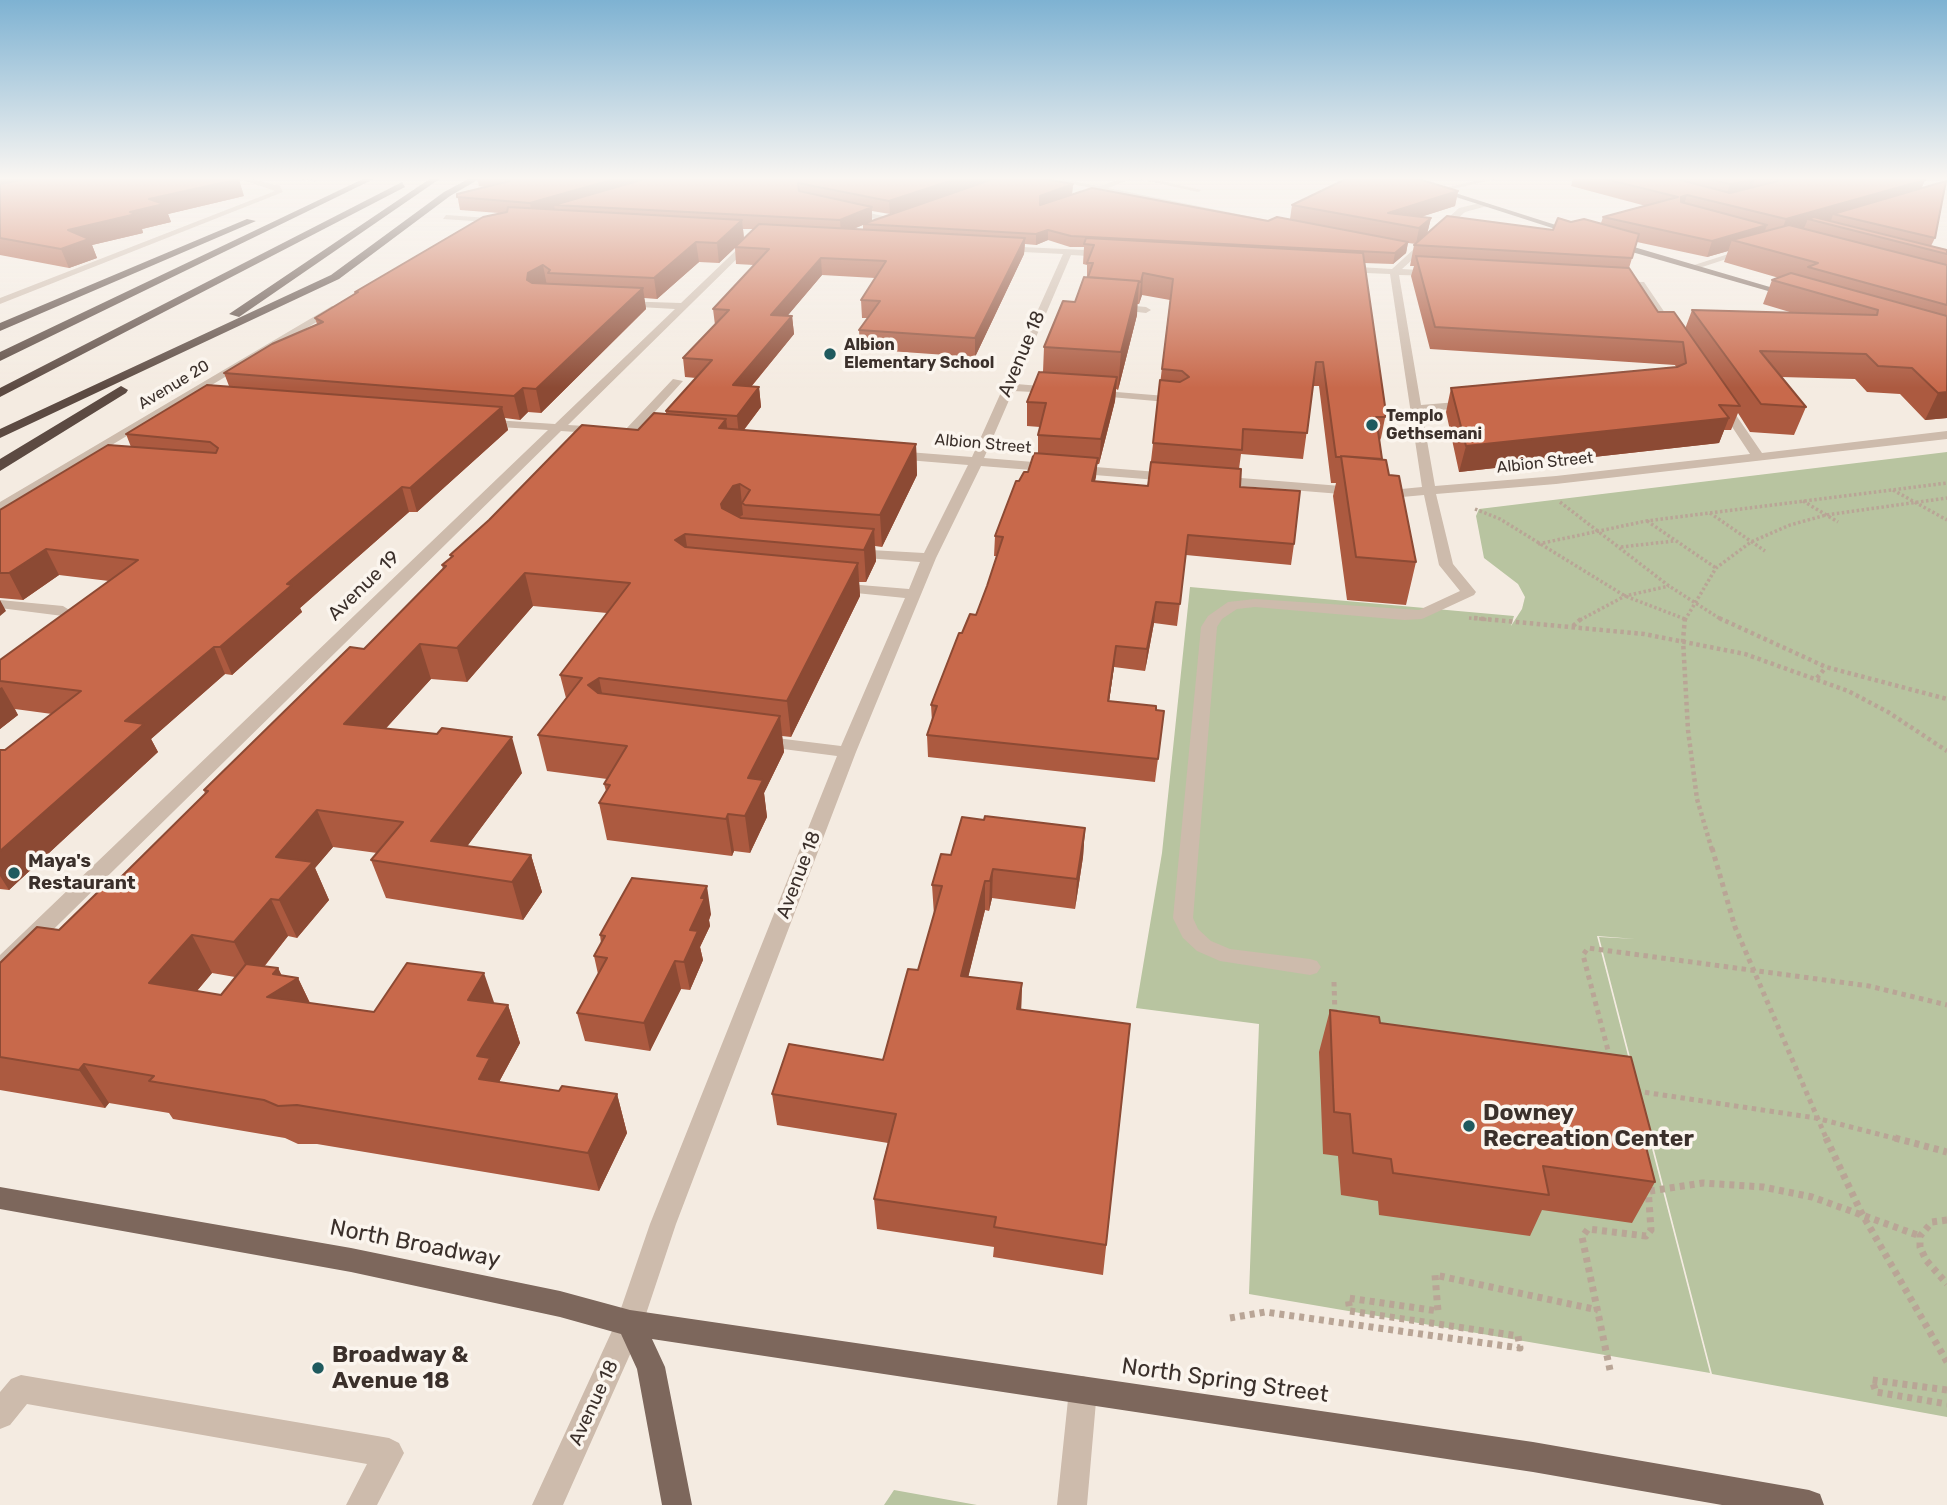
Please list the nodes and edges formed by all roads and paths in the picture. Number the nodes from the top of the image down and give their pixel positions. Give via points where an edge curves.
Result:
1 (135, 248) edge
2 (186, 248) edge
3 (225, 248) edge
4 (281, 248) edge
5 (333, 248) edge
6 (374, 248) edge
7 (743, 248) edge
8 (1006, 248) edge
9 (1408, 248) edge
10 (1630, 248) edge
11 (1755, 249) edge
12 (1420, 250) joint
13 (1068, 252) junction
14 (1122, 255) edge
15 (1693, 267) junction
16 (1326, 268) edge
17 (1394, 272) junction
18 (1449, 275) edge
19 (1600, 282) edge
20 (349, 299) edge
21 (1809, 300) edge
22 (0, 301) edge
23 (605, 302) edge
24 (684, 306) junction
25 (1108, 307) edge
26 (1146, 310) dead end
27 (0, 327) edge
28 (1680, 342) edge
29 (0, 357) edge
30 (677, 381) dead end
31 (1008, 387) junction
32 (1711, 388) edge
33 (1062, 391) edge
34 (1075, 392) edge
35 (0, 393) edge
36 (182, 399) junction
37 (1178, 400) edge
38 (209, 401) edge
39 (1483, 403) edge
40 (1417, 409) junction
41 (465, 420) edge
42 (560, 428) junction
43 (629, 433) junction
44 (0, 434) edge
45 (643, 434) edge
46 (1947, 435) edge
47 (878, 453) edge
48 (1758, 456) junction
49 (82, 459) junction
50 (101, 461) edge
51 (976, 461) junction
52 (0, 466) edge
53 (1947, 483) edge
54 (1892, 489) junction
55 (1431, 491) junction
56 (1550, 495) dead end
57 (1947, 498) edge
58 (1802, 500) junction
59 (1914, 502) junction
60 (1465, 505) dead end
61 (0, 508) edge
62 (1709, 513) junction
63 (1826, 515) junction
64 (1947, 520) edge
65 (1646, 521) junction
66 (1838, 522) dead end
67 (1599, 531) junction
68 (1674, 541) junction
69 (1751, 542) junction
70 (1538, 544) junction
71 (1620, 548) junction
72 (838, 551) edge
73 (1765, 551) dead end
74 (929, 558) junction
75 (1716, 568) junction
76 (823, 586) edge
77 (1669, 586) junction
78 (914, 594) junction
79 (1625, 596) junction
80 (1693, 602) junction
81 (0, 604) edge
82 (63, 611) edge
83 (1462, 618) dead end
84 (1685, 619) junction
85 (1573, 627) junction
86 (1683, 640) junction
87 (1826, 667) junction
88 (1817, 678) junction
89 (1947, 699) edge
90 (737, 738) edge
91 (1947, 751) edge
92 (847, 752) junction
93 (1310, 967) joint
94 (0, 968) edge
95 (1752, 971) junction
96 (1947, 1005) edge
97 (1335, 1017) edge
98 (1611, 1061) edge
99 (1631, 1090) edge
100 (1816, 1118) junction
101 (1947, 1152) edge
102 (1646, 1178) edge
103 (1650, 1191) junction
104 (0, 1198) edge
105 (1861, 1212) junction
106 (1947, 1220) edge
107 (1920, 1236) junction
108 (1947, 1284) edge
109 (1598, 1310) junction
110 (1230, 1318) dead end
111 (631, 1323) junction
112 (1947, 1362) edge
113 (1610, 1370) dead end
114 (1947, 1390) edge
115 (1083, 1391) junction
116 (1947, 1404) edge
117 (0, 1415) edge
118 (361, 1505) edge
119 (547, 1505) edge
120 (677, 1505) edge
121 (1072, 1505) edge
122 (1809, 1505) edge

1 - 22 street
2 - 27 highway
3 - 29 highway
4 - 35 highway
5 - 52 highway
6 - 44 highway via 335,277
7 - 24 street, Avenue 19
8 - 13 street
9 - 12 street
10 - 15 main road
11 - 15 street
12 - 17 street
13 - 14 street
13 - 31 street, Avenue 18 via 1050,303
15 - 21 main road
16 - 17 street
17 - 18 street
17 - 40 street
19 - 28 street via 1641,284
20 - 36 street, Avenue 20
23 - 24 street
24 - 42 street, Avenue 19
25 - 26 street
30 - 43 street
31 - 33 street
31 - 51 street, Avenue 18
32 - 48 street
34 - 37 street
36 - 38 street
36 - 49 street, Avenue 20
39 - 40 street
40 - 55 street
41 - 42 street
42 - 43 street
42 - 94 street, Avenue 19
43 - 45 street
46 - 48 street, Albion Street
47 - 51 street, Albion Street
48 - 55 street, Albion Street
49 - 50 street
49 - 61 street, Avenue 20
51 - 55 street, Albion Street via 1391,494
51 - 74 street, Avenue 18
53 - 54 path
54 - 58 path
54 - 59 path
55 - 93 street via 1446,565 1469,592 1422,614 1404,615 1233,605 1209,627 1183,918 1204,946 1227,956
56 - 67 path
57 - 59 path
58 - 62 path
58 - 63 path
59 - 63 path
59 - 64 path
60 - 70 path via 1500,519
62 - 65 path
62 - 69 path
63 - 66 path
63 - 69 path
65 - 67 path
65 - 68 path
67 - 70 path
67 - 71 path
68 - 71 path
68 - 75 path
69 - 73 path
69 - 75 path
70 - 79 path
71 - 77 path
72 - 74 street
74 - 78 street, Avenue 18
75 - 80 path
76 - 78 street
77 - 79 path
77 - 80 path
78 - 92 street, Avenue 18
79 - 84 path
79 - 85 path via 1588,613
80 - 84 path
80 - 87 path via 1723,621
81 - 82 street
83 - 85 path
84 - 86 path
85 - 86 path
86 - 88 path
86 - 95 path via 1697,799
87 - 88 path
87 - 89 path
88 - 91 path via 1888,712
90 - 92 street
92 - 111 street, Avenue 18 via 663,1224
93 - 97 path via 1334,975
95 - 96 path via 1869,986
95 - 98 path via 1588,948 1583,954
95 - 100 path
99 - 100 path
100 - 101 path
100 - 105 path
102 - 103 path
103 - 105 path via 1703,1183 1763,1187
103 - 109 path via 1651,1230 1646,1236 1588,1229 1582,1237
104 - 111 main road, North Broadway via 351,1260
105 - 107 path
105 - 112 path
106 - 107 path via 1932,1222
107 - 108 path via 1926,1260
109 - 110 path via 1435,1275 1438,1311 1348,1298 1350,1311 1518,1336 1520,1348 1265,1312
109 - 113 path
111 - 115 main road, North Spring Street
111 - 119 street, Avenue 18
111 - 120 main road via 651,1367
114 - 116 path via 1872,1380 1876,1392
115 - 121 street
115 - 122 main road, North Spring Street via 1534,1457
117 - 118 street via 21,1388 389,1453

